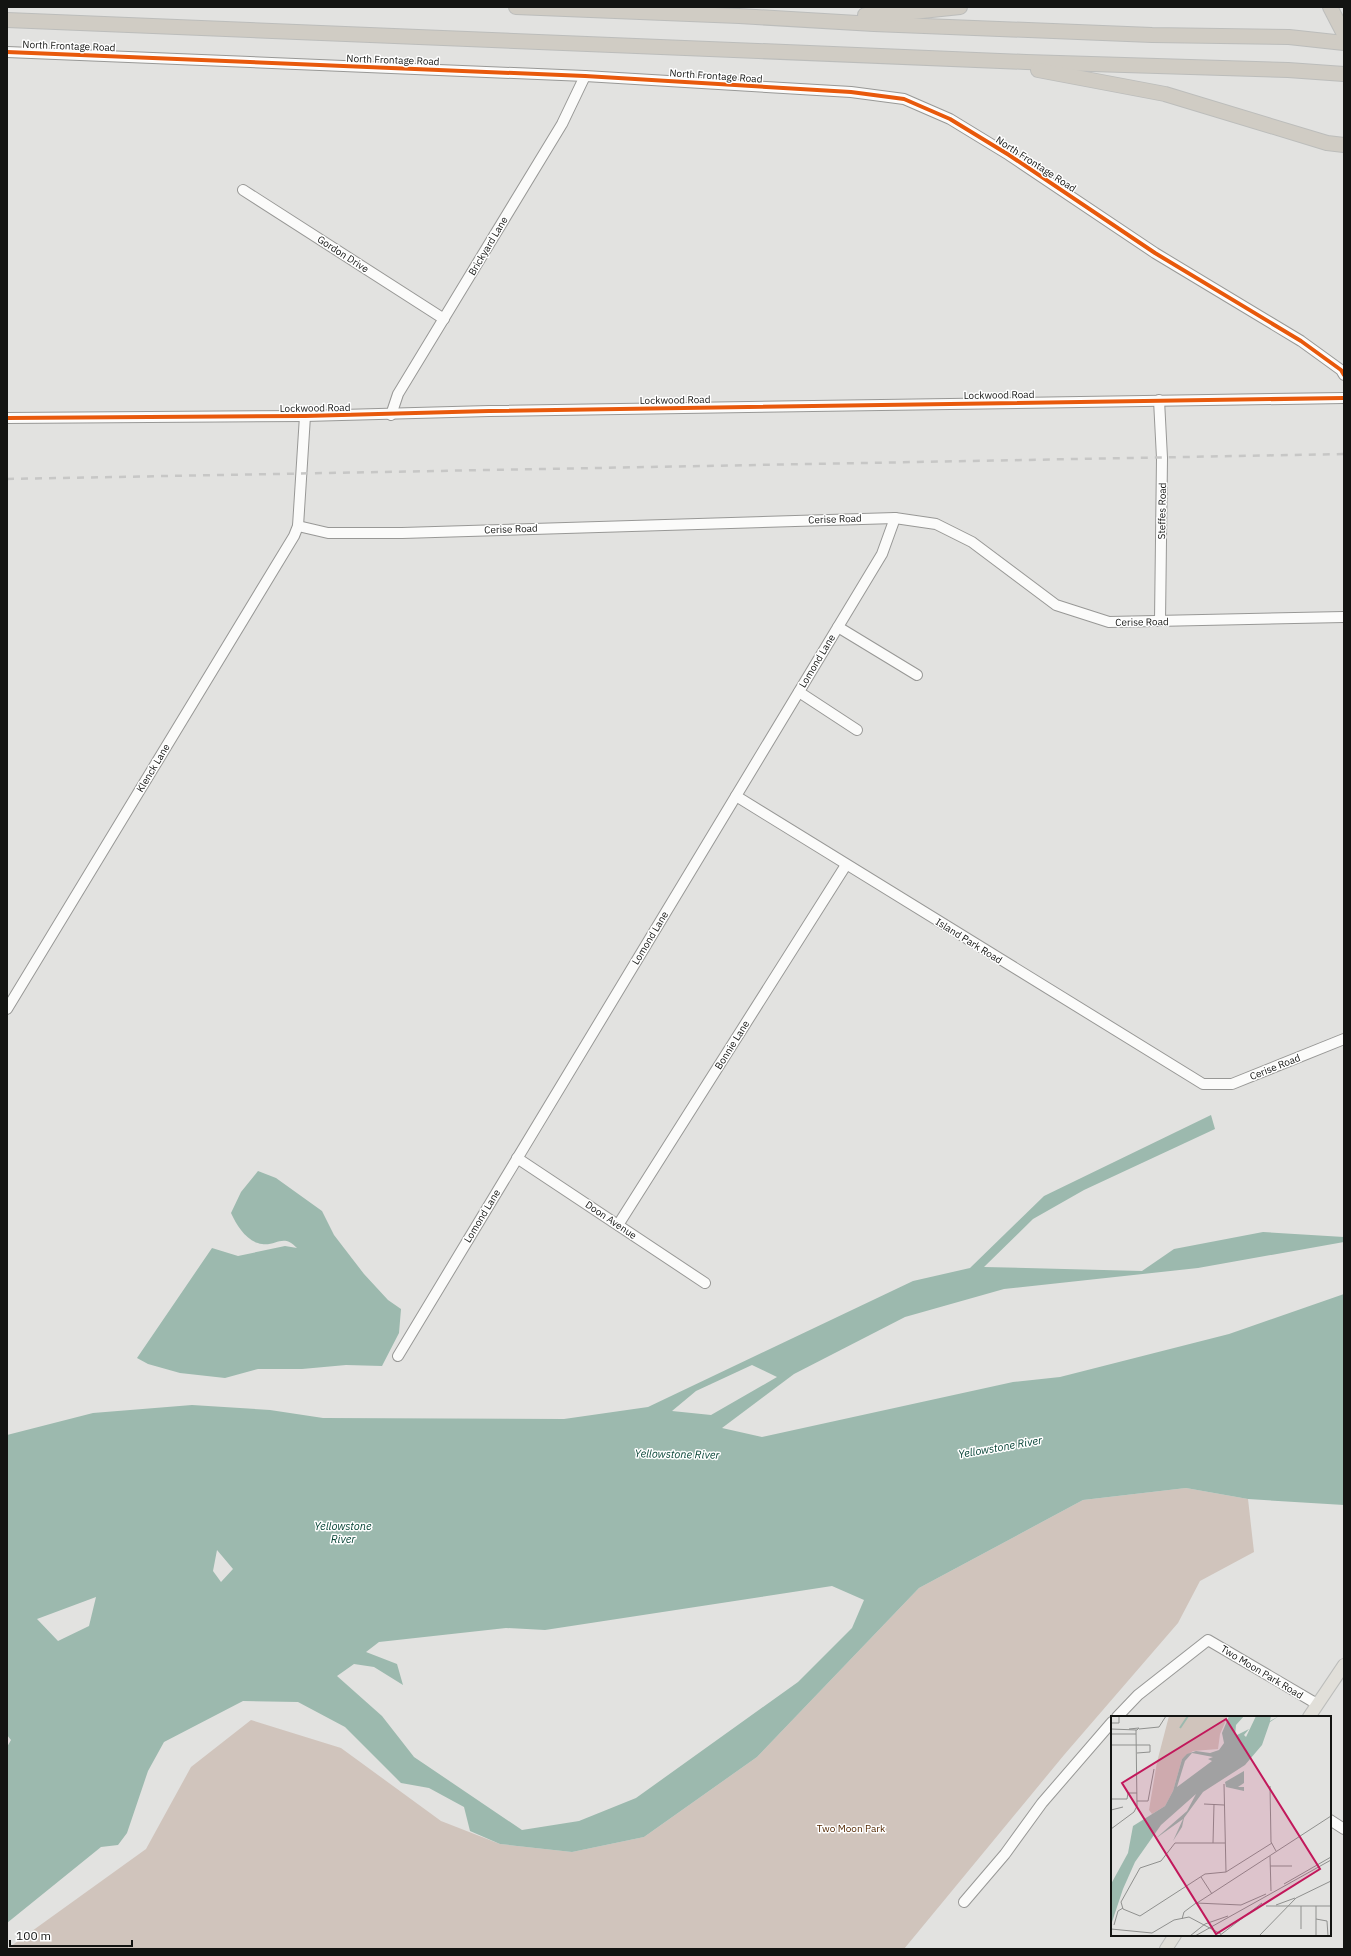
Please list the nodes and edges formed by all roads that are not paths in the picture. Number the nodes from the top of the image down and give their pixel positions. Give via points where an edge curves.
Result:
1 (516, 7) edge
2 (960, 7) edge
3 (1330, 7) edge
4 (739, 16) junction
5 (7, 20) edge
6 (1344, 34) edge
7 (1344, 43) edge
8 (7, 52) edge
9 (898, 57) junction
10 (1344, 74) edge
11 (585, 76) junction
12 (1344, 145) edge
13 (243, 190) dead end
14 (444, 319) junction
15 (1344, 375) edge
16 (1344, 398) edge
17 (1159, 400) junction
18 (391, 415) junction
19 (305, 416) junction
20 (7, 418) edge
21 (895, 518) junction
22 (298, 526) junction
23 (1344, 617) edge
24 (1160, 621) junction
25 (838, 627) junction
26 (917, 675) dead end
27 (799, 692) junction
28 (857, 730) dead end
29 (736, 796) junction
30 (846, 865) junction
31 (7, 1009) edge
32 (1344, 1039) edge
33 (1203, 1084) joint
34 (517, 1158) junction
35 (618, 1225) junction
36 (705, 1283) dead end
37 (398, 1356) dead end
38 (1344, 1665) edge
39 (1317, 1704) junction
40 (1118, 1716) edge
41 (1310, 1716) edge
42 (1111, 1723) edge
43 (1331, 1821) edge
44 (1344, 1829) edge
45 (964, 1902) dead end
46 (1174, 1936) edge
47 (1166, 1949) edge

1 - 4 highway
2 - 4 highway via 884,15
3 - 6 highway
4 - 7 highway via 874,24 1289,38
5 - 9 highway
8 - 11 street, North Frontage Road
9 - 10 highway
9 - 12 highway via 1044,70 1165,94 1327,143
11 - 14 street, Brickyard Lane via 562,124
11 - 15 street, North Frontage Road via 851,92 904,99 950,119 1009,155 1155,253 1301,341 1341,370
13 - 14 street, Gordon Drive
14 - 18 street, Brickyard Lane via 398,394
16 - 17 street, Lockwood Road
17 - 18 street, Lockwood Road via 497,410
17 - 24 street, Steffes Road via 1162,458
18 - 19 street, Lockwood Road
19 - 20 street, Lockwood Road
19 - 22 street
21 - 22 street, Cerise Road via 402,533 328,533
21 - 24 street, Cerise Road via 936,524 972,542 1056,605 1109,622
21 - 25 street, Lomond Lane via 882,554
22 - 31 street, Klenck Lane
23 - 24 street, Cerise Road
25 - 26 street
25 - 27 street, Lomond Lane
27 - 28 street
27 - 29 street, Lomond Lane
29 - 30 street, Island Park Road
29 - 34 street, Lomond Lane
30 - 33 street, Island Park Road
30 - 35 street, Bonnie Lane
32 - 33 street, Cerise Road via 1232,1084
34 - 35 street, Doon Avenue
34 - 37 street, Lomond Lane
35 - 36 street, Doon Avenue
38 - 39 main road
39 - 40 street, Two Moon Park Road via 1208,1640 1138,1695
39 - 41 main road
42 - 45 street via 1042,1803 1005,1854
43 - 44 street
46 - 47 main road

